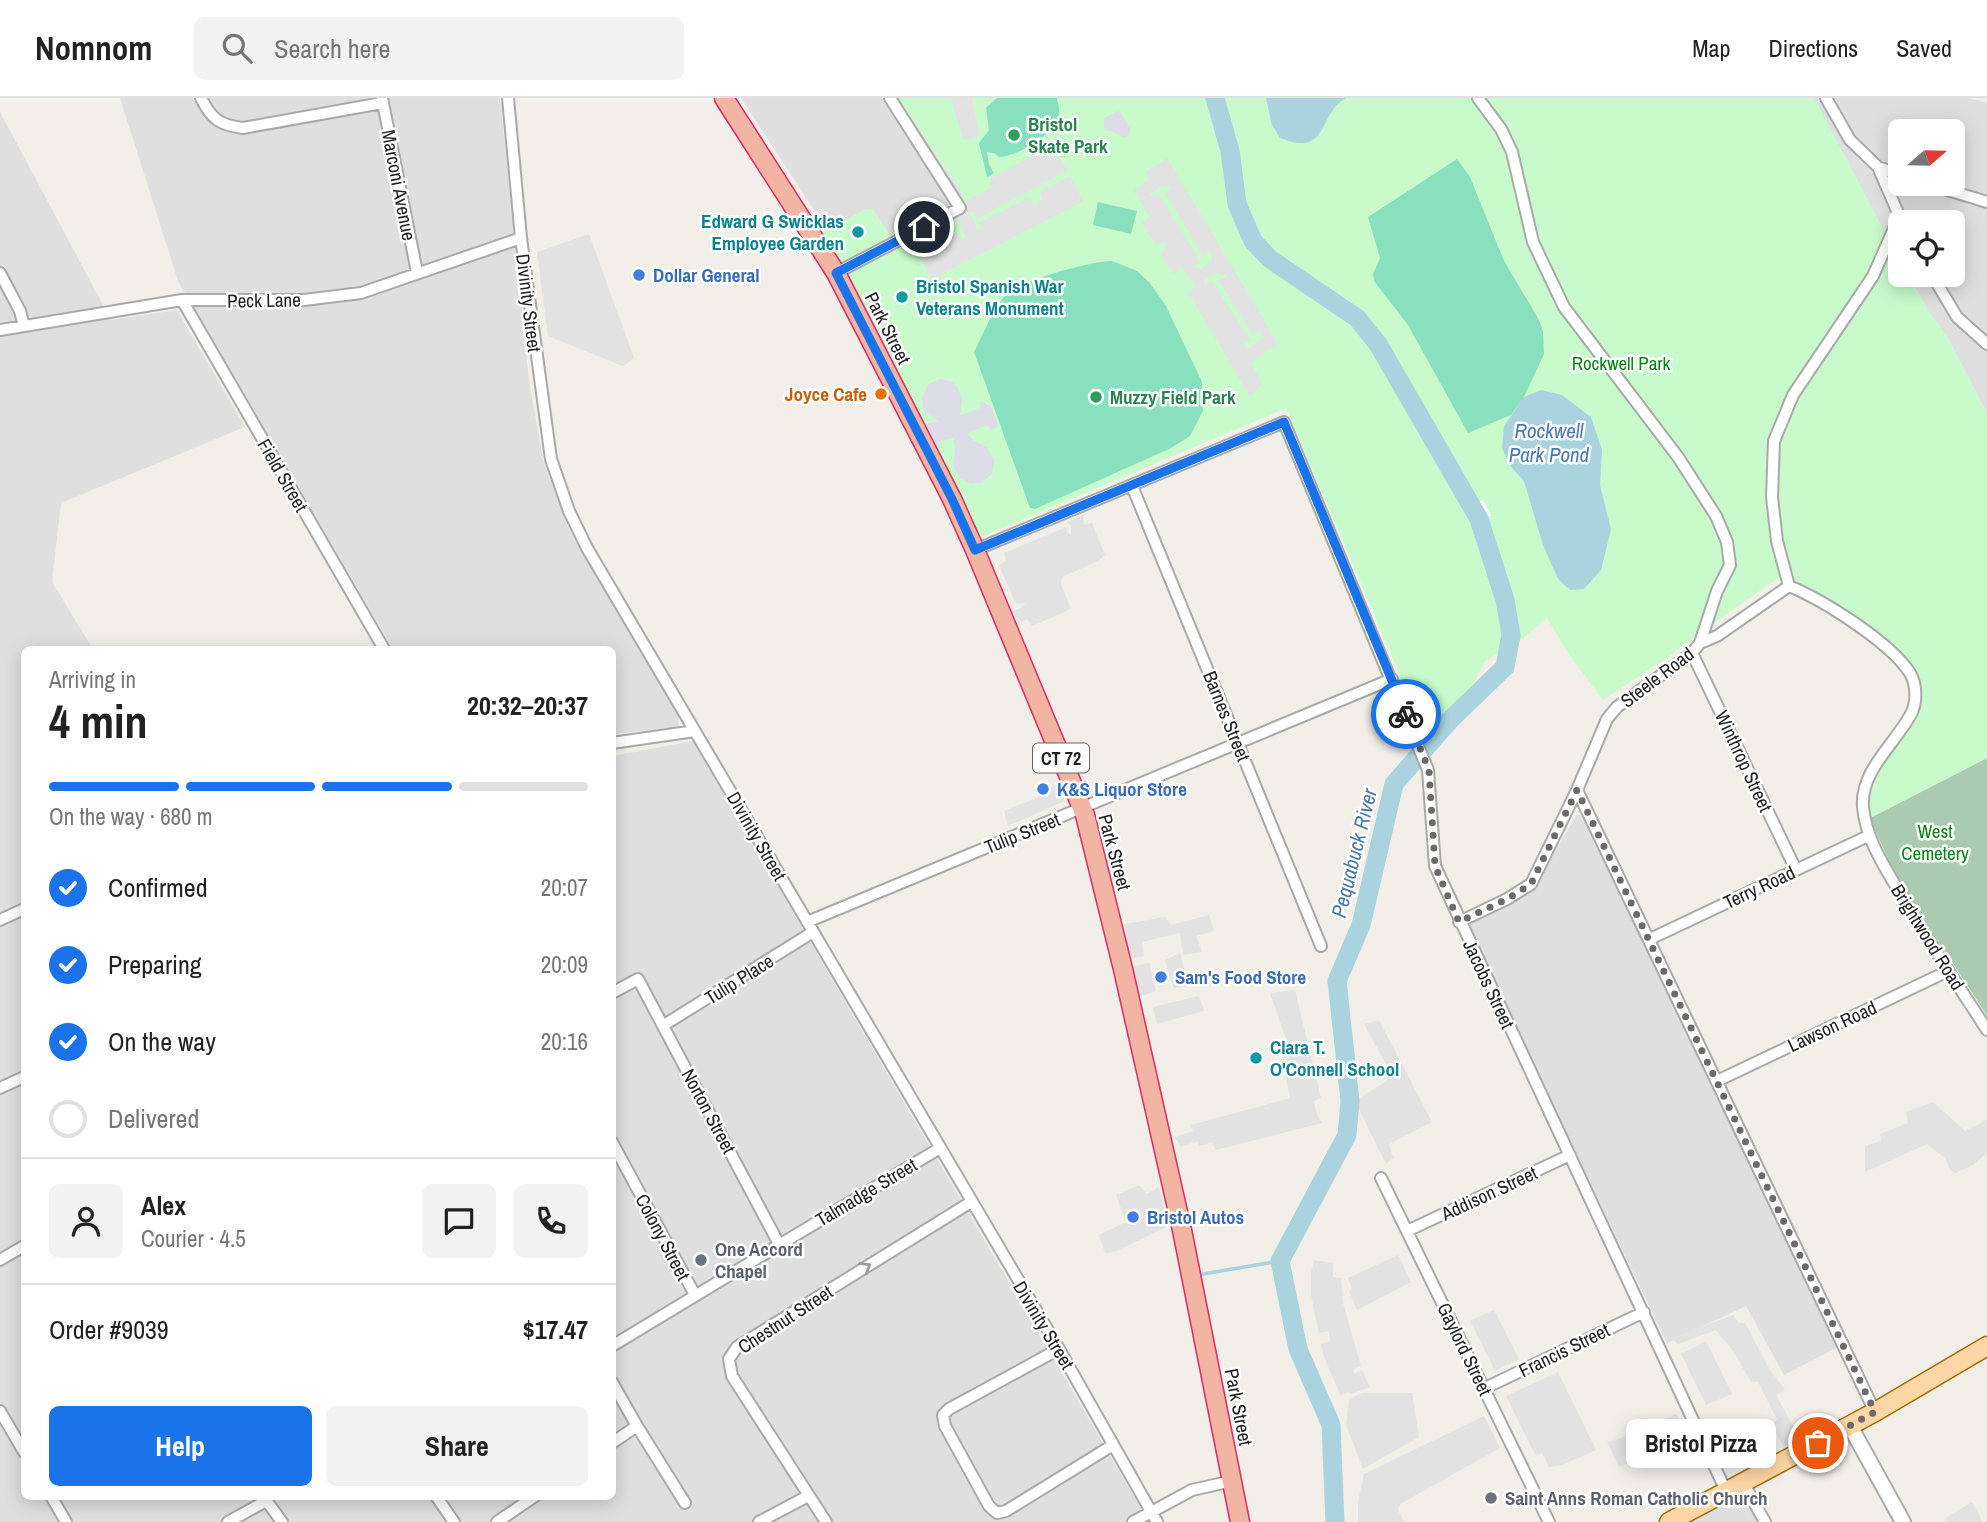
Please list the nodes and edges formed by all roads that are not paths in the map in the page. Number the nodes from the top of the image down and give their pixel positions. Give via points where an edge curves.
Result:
1 (201, 98) edge
2 (508, 98) edge
3 (723, 98) edge
4 (890, 98) edge
5 (1478, 98) edge
6 (1826, 98) edge
7 (382, 100) edge
8 (1878, 167) junction
9 (1888, 170) edge
10 (1965, 195) edge
11 (1987, 202) edge
12 (1897, 210) edge
13 (521, 238) junction
14 (1888, 246) edge
15 (417, 272) junction
16 (0, 273) edge
17 (836, 273) junction
18 (1940, 287) edge
19 (182, 300) junction
20 (24, 326) junction
21 (0, 330) edge
22 (1987, 344) edge
23 (1132, 486) junction
24 (975, 550) junction
25 (1789, 586) junction
26 (1700, 643) junction
27 (382, 646) edge
28 (1692, 653) junction
29 (1392, 679) junction
30 (695, 731) junction
31 (616, 742) edge
32 (1238, 742) junction
33 (1577, 790) junction
34 (1082, 808) junction
35 (1868, 836) junction
36 (1796, 870) junction
37 (21, 910) edge
38 (0, 920) edge
39 (1459, 922) junction
40 (810, 927) junction
41 (1650, 939) junction
42 (1321, 946) dead end
43 (1948, 971) junction
44 (616, 991) edge
45 (664, 1025) junction
46 (1987, 1030) edge
47 (21, 1078) edge
48 (1717, 1081) junction
49 (0, 1088) edge
50 (940, 1148) junction
51 (616, 1149) edge
52 (1570, 1155) junction
53 (1381, 1178) dead end
54 (971, 1202) junction
55 (1407, 1231) junction
56 (779, 1244) junction
57 (21, 1248) edge
58 (0, 1260) edge
59 (695, 1295) junction
60 (1644, 1312) junction
61 (616, 1344) edge
62 (1987, 1346) edge
63 (1059, 1349) junction
64 (1485, 1388) junction
65 (616, 1389) edge
66 (0, 1410) edge
67 (1875, 1412) junction
68 (637, 1426) junction
69 (1850, 1426) junction
70 (616, 1440) edge
71 (1113, 1445) junction
72 (21, 1447) edge
73 (1232, 1481) junction
74 (1743, 1482) junction
75 (1726, 1491) junction
76 (808, 1496) junction
77 (53, 1500) edge
78 (261, 1500) edge
79 (266, 1500) edge
80 (439, 1500) edge
81 (528, 1500) edge
82 (685, 1503) dead end
83 (1154, 1517) edge
84 (66, 1522) edge
85 (228, 1522) edge
86 (282, 1522) edge
87 (454, 1522) edge
88 (497, 1522) edge
89 (759, 1522) edge
90 (826, 1522) edge
91 (1133, 1522) edge
92 (1240, 1522) edge
93 (1549, 1522) edge
94 (1669, 1522) edge
95 (1765, 1522) edge
96 (1903, 1522) edge

1 - 7 street via 213,117 243,128
2 - 13 street, Divinity Street
3 - 17 highway, Park Street / CT 72
4 - 17 street via 960,208
5 - 26 street via 1511,152 1532,242 1564,307 1678,457 1727,542 1730,565
6 - 8 street via 1850,140
7 - 15 street, Marconi Avenue
8 - 9 street
8 - 12 street
10 - 11 street
13 - 15 street, Peck Lane
13 - 30 street, Divinity Street via 551,459 569,510
14 - 25 street via 1793,395 1774,442 1772,497
15 - 19 street, Peck Lane via 360,293 304,300
16 - 20 street
17 - 24 highway, Park Street / CT 72
18 - 22 street via 1957,317
19 - 20 street, Peck Lane
19 - 27 street, Field Street
20 - 21 street, Peck Lane
23 - 24 street
23 - 29 street, Jacobs Street via 1284,422
23 - 32 street, Barnes Street
24 - 34 highway, Park Street / CT 72
25 - 26 street, Steele Road
25 - 35 street, Brightwood Road via 1877,641 1913,681 1914,707 1870,774 1864,791
26 - 28 street, Steele Road
28 - 33 street, Steele Road via 1617,706 1598,737
28 - 36 street, Winthrop Street
29 - 32 street, Tulip Street
29 - 39 street, Jacobs Street via 1429,770 1435,866
30 - 31 street
30 - 40 street, Divinity Street
32 - 34 street, Tulip Street
32 - 42 street, Barnes Street
33 - 39 street, Steele Road via 1531,884
33 - 41 street
34 - 40 street, Tulip Street
34 - 73 highway, Park Street / CT 72 via 1182,1230
35 - 36 street, Terry Road
35 - 43 street, Brightwood Road
36 - 41 street, Terry Road
37 - 38 street
39 - 52 street, Jacobs Street
40 - 45 street, Tulip Place
40 - 50 street, Divinity Street
41 - 48 street
43 - 46 street, Brightwood Road
43 - 48 street, Lawson Road
44 - 45 street, Norton Street via 638,979
45 - 56 street, Norton Street
47 - 49 street
48 - 67 street
50 - 54 street, Divinity Street
50 - 56 street, Talmadge Street
51 - 59 street, Colony Street
52 - 55 street, Addison Street
52 - 60 street, Jacobs Street
53 - 55 street, Gaylord Street
54 - 63 street, Divinity Street
76 -> 54 street, Chestnut Street via 733,1376 729,1359 737,1347
55 - 64 street, Gaylord Street
56 - 59 street, Talmadge Street
57 - 58 street
59 - 61 street, Talmadge Street
60 - 64 street, Francis Street
60 - 75 street, Jacobs Street
62 - 67 main road
63 - 71 street, Divinity Street
63 - 71 street via 943,1415 989,1506 997,1513 1006,1511
64 - 93 street, Gaylord Street
65 - 68 street
66 - 72 street
67 - 69 main road
68 - 70 street
68 - 82 street
69 - 74 main road
69 - 96 street
71 - 83 street, Divinity Street
73 - 83 street via 1203,1486
73 - 92 highway, Park Street / CT 72
74 - 75 main road
74 - 95 street
75 - 94 main road
76 - 89 street
76 - 90 street, Chestnut Street
77 - 84 street
78 - 85 street
79 - 86 street
80 - 87 street
81 - 88 street
83 - 91 street

